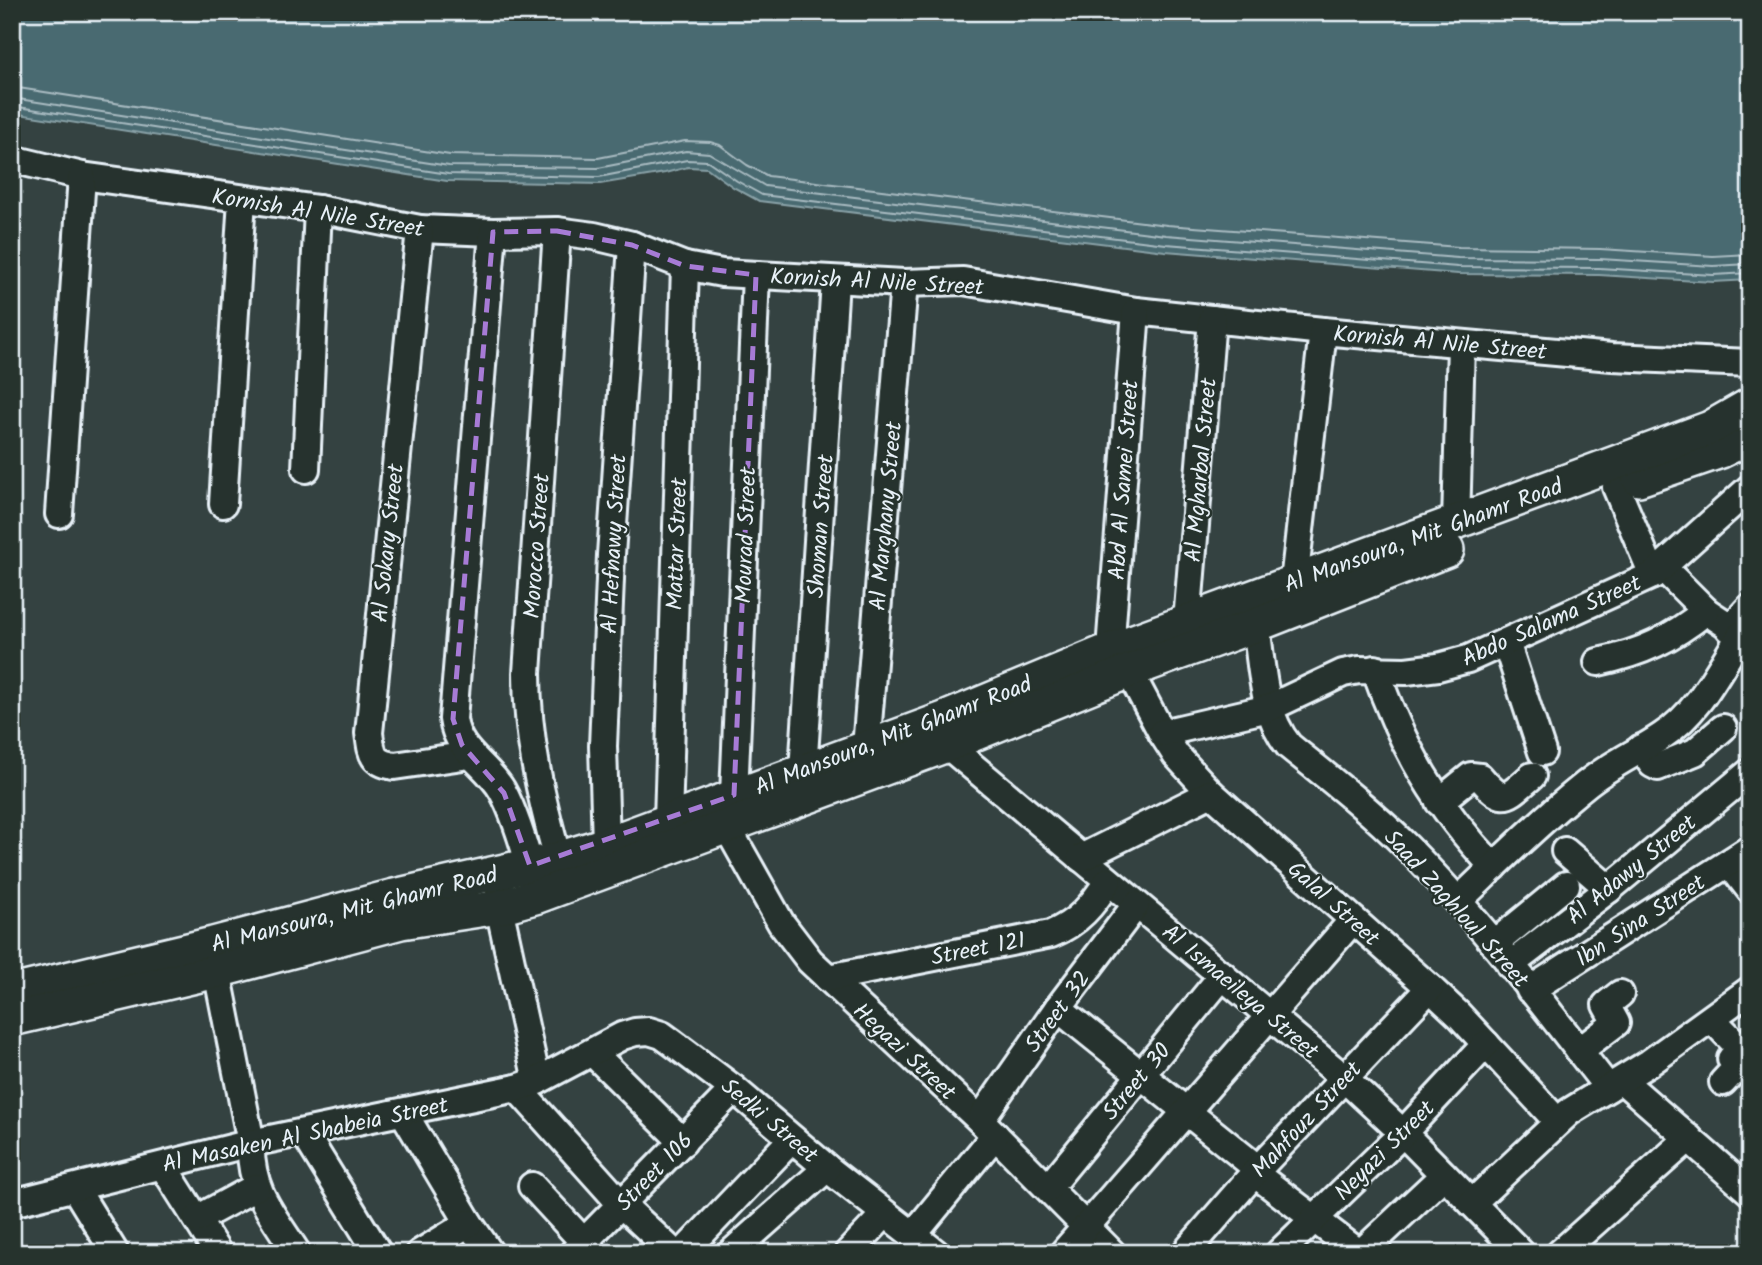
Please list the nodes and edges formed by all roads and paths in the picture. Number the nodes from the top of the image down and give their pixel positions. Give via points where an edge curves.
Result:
1 (12, 159) edge
2 (82, 176) junction
3 (242, 199) junction
4 (318, 209) junction
5 (419, 229) junction
6 (557, 231) junction
7 (493, 232) junction
8 (632, 245) junction
9 (685, 266) junction
10 (756, 275) junction
11 (835, 281) junction
12 (904, 283) junction
13 (1136, 311) junction
14 (1212, 319) junction
15 (1323, 331) junction
16 (1461, 344) junction
17 (1750, 363) edge
18 (1750, 405) edge
19 (1750, 437) edge
20 (306, 469) dead end
21 (1616, 487) junction
22 (1750, 488) edge
23 (223, 504) dead end
24 (59, 514) dead end
25 (1456, 523) junction
26 (1658, 571) junction
27 (1294, 582) junction
28 (1750, 607) edge
29 (1706, 611) junction
30 (1186, 622) junction
31 (1255, 625) junction
32 (1740, 634) edge
33 (1506, 642) junction
34 (1119, 661) junction
35 (1598, 662) dead end
36 (1375, 669) junction
37 (1269, 708) junction
38 (1723, 728) dead end
39 (1162, 733) junction
40 (947, 745) junction
41 (866, 748) junction
42 (1642, 748) junction
43 (1542, 752) dead end
44 (470, 755) junction
45 (803, 771) junction
46 (1750, 772) edge
47 (1532, 776) dead end
48 (1211, 793) junction
49 (1439, 802) junction
50 (730, 811) junction
51 (668, 821) junction
52 (606, 844) junction
53 (1564, 851) dead end
54 (1739, 856) edge
55 (1081, 858) junction
56 (1494, 867) junction
57 (531, 873) junction
58 (1108, 881) junction
59 (1566, 885) dead end
60 (1609, 889) junction
61 (1750, 891) edge
62 (1458, 901) junction
63 (1136, 905) junction
64 (499, 907) junction
65 (1353, 920) junction
66 (1502, 954) junction
67 (217, 971) junction
68 (1223, 975) junction
69 (828, 978) junction
70 (1430, 988) junction
71 (1531, 990) junction
72 (1750, 990) edge
73 (12, 992) edge
74 (1620, 994) dead end
75 (1058, 1008) junction
76 (1270, 1014) junction
77 (12, 1019) edge
78 (1712, 1019) junction
79 (1747, 1043) edge
80 (1486, 1044) junction
81 (1579, 1051) junction
82 (592, 1052) junction
83 (1142, 1075) junction
84 (1343, 1078) junction
85 (1723, 1082) dead end
86 (527, 1085) junction
87 (1615, 1085) junction
88 (734, 1090) junction
89 (1185, 1110) junction
90 (403, 1112) junction
91 (1558, 1122) junction
92 (987, 1127) junction
93 (303, 1133) junction
94 (1403, 1133) junction
95 (1689, 1138) junction
96 (792, 1139) junction
97 (682, 1142) junction
98 (251, 1143) junction
99 (163, 1166) junction
100 (827, 1168) junction
101 (1256, 1171) junction
102 (1444, 1175) junction
103 (532, 1186) dead end
104 (256, 1187) junction
105 (75, 1188) junction
106 (1048, 1188) junction
107 (1750, 1192) edge
108 (12, 1203) edge
109 (1472, 1203) junction
110 (621, 1204) junction
111 (885, 1214) junction
112 (197, 1219) junction
113 (1314, 1219) junction
114 (469, 1223) junction
115 (1085, 1226) junction
116 (913, 1235) junction
117 (584, 1249) edge
118 (115, 1253) edge
119 (218, 1253) edge
120 (297, 1253) edge
121 (377, 1253) edge
122 (420, 1253) edge
123 (490, 1253) edge
124 (674, 1253) edge
125 (683, 1253) edge
126 (731, 1253) edge
127 (848, 1253) edge
128 (936, 1253) edge
129 (1063, 1253) edge
130 (1112, 1253) edge
131 (1185, 1253) edge
132 (1279, 1253) edge
133 (1360, 1253) edge
134 (1521, 1253) edge
135 (1560, 1253) edge

1 - 2 street, Kornish Al Nile Street
2 - 3 street, Kornish Al Nile Street
2 - 24 street
3 - 4 street, Kornish Al Nile Street
3 - 23 street
4 - 5 street, Kornish Al Nile Street
4 - 20 street
5 - 7 street, Kornish Al Nile Street
5 - 44 street, Al Sokary Street via 369,733 371,752 383,764
6 - 7 street, Kornish Al Nile Street
6 - 8 street, Kornish Al Nile Street
6 - 57 street, Morocco Street via 527,685 544,810
7 - 44 street via 453,719 455,732
8 - 9 street, Kornish Al Nile Street
8 - 52 street, Al Hefnawy Street via 605,692
9 - 10 street, Kornish Al Nile Street
9 - 51 street, Mattar Street
10 - 11 street, Kornish Al Nile Street
10 - 50 street, Mourad Street
11 - 12 street, Kornish Al Nile Street
11 - 45 street, Shoman Street
12 - 13 street, Kornish Al Nile Street via 963,281
12 - 41 street, Al Marghany Street
13 - 14 street, Kornish Al Nile Street
13 - 34 street, Abd Al Samei Street
14 - 15 street, Kornish Al Nile Street
14 - 30 street, Al Mgharbal Street
15 - 16 street, Kornish Al Nile Street
15 - 27 street
16 - 17 street, Kornish Al Nile Street
16 - 25 street
18 - 25 main road, Al Mansoura, Mit Ghamr Road via 1710,428
19 - 21 main road, Al Mansoura, Mit Ghamr Road
21 - 26 street
21 - 31 main road, Al Mansoura, Mit Ghamr Road
22 - 26 street, Abdo Salama Street
25 - 27 main road, Al Mansoura, Mit Ghamr Road
26 - 29 street
26 - 33 street, Abdo Salama Street
27 - 30 main road, Al Mansoura, Mit Ghamr Road
28 - 32 street
29 - 32 street
29 - 35 street via 1656,645
30 - 34 main road, Al Mansoura, Mit Ghamr Road
31 - 34 main road, Al Mansoura, Mit Ghamr Road
31 - 37 street, Saad Zaghloul Street
32 - 42 street via 1700,701
33 - 36 street, Abdo Salama Street via 1437,667
33 - 43 street
34 - 39 street, Galal Street
34 - 40 main road, Al Mansoura, Mit Ghamr Road
34 - 41 main road, Al Mansoura, Mit Ghamr Road
36 - 37 street, Abdo Salama Street via 1343,673
36 - 49 street via 1402,738
37 - 39 street, Abdo Salama Street
37 - 62 street, Saad Zaghloul Street via 1289,746 1377,818
38 - 42 street via 1695,752 1658,767
39 - 48 street, Galal Street
40 - 50 main road, Al Mansoura, Mit Ghamr Road
40 - 55 street, Al Ismaeileya Street
41 - 45 main road, Al Mansoura, Mit Ghamr Road
42 - 56 street via 1595,776
44 - 57 street via 504,793
45 - 50 main road, Al Mansoura, Mit Ghamr Road
46 - 60 street, Al Adawy Street
47 - 49 street via 1502,796 1480,777 1471,776
48 - 55 street
48 - 65 street, Galal Street
49 - 56 street
50 - 51 main road, Al Mansoura, Mit Ghamr Road
50 - 57 main road, Al Mansoura, Mit Ghamr Road
50 - 69 street, Hegazi Street via 781,923
51 - 52 main road, Al Mansoura, Mit Ghamr Road
52 - 57 main road, Al Mansoura, Mit Ghamr Road
53 - 60 street
54 - 61 street
54 - 71 street, Ibn Sina Street
55 - 58 street, Al Ismaeileya Street
56 - 62 street
57 - 64 main road, Al Mansoura, Mit Ghamr Road
57 - 73 main road, Al Mansoura, Mit Ghamr Road via 394,896
58 - 63 street, Al Ismaeileya Street
58 - 69 street, Street 121 via 1096,902 1078,919 1051,934
59 - 66 street
60 - 66 street, Al Adawy Street
62 - 66 street, Saad Zaghloul Street
63 - 68 street, Al Ismaeileya Street
63 - 75 street, Street 32
64 - 67 main road, Al Mansoura, Mit Ghamr Road via 401,922
64 - 86 street
65 - 70 street, Galal Street
65 - 76 street
66 - 71 street, Saad Zaghloul Street
67 - 77 main road, Al Mansoura, Mit Ghamr Road
67 - 98 street
68 - 76 street, Al Ismaeileya Street
68 - 83 street, Street 30
69 - 92 street, Hegazi Street
70 - 80 street, Galal Street
70 - 84 street, Mahfouz Street
71 - 81 street, Saad Zaghloul Street
72 - 78 street
74 - 81 street via 1606,1005 1616,1023
75 - 83 street
75 - 92 street, Street 32
76 - 84 street, Al Ismaeileya Street
76 - 89 street
78 - 79 street via 1735,1044
78 - 87 street
79 - 85 street via 1731,1059 1737,1067
80 - 91 street, Galal Street
80 - 94 street, Neyazi Street
81 - 87 street, Saad Zaghloul Street
82 - 86 street, Al Masaken Al Shabeia Street
82 - 88 street, Sedki Street via 622,1036 649,1031 662,1035
82 - 97 street
83 - 89 street
83 - 106 street, Street 30
84 - 94 street, Al Ismaeileya Street
84 - 101 street, Mahfouz Street
86 - 90 street, Al Masaken Al Shabeia Street
86 - 110 street
87 - 91 street
87 - 95 street, Saad Zaghloul Street
88 - 96 street, Sedki Street
88 - 97 street, Street 106
89 - 101 street
89 - 115 street
90 - 93 street, Al Masaken Al Shabeia Street
90 - 114 street
91 - 109 street
92 - 106 street, Hegazi Street
92 - 116 street, Street 32
93 - 98 street, Al Masaken Al Shabeia Street
93 - 121 street
94 - 102 street, Al Ismaeileya Street
94 - 113 street, Neyazi Street
95 - 107 street, Saad Zaghloul Street
95 - 135 street
96 - 100 street, Sedki Street
96 - 125 street
97 - 110 street, Street 106
98 - 99 street, Al Masaken Al Shabeia Street
98 - 104 street
99 - 105 street, Al Masaken Al Shabeia Street
99 - 112 street
100 - 111 street, Sedki Street
100 - 126 street
101 - 113 street
101 - 131 street, Mahfouz Street
102 - 109 street, Al Ismaeileya Street
102 - 133 street
103 - 117 street
104 - 112 street
104 - 120 street
105 - 108 street, Al Masaken Al Shabeia Street
105 - 118 street
106 - 115 street, Hegazi Street
109 - 134 street, Al Ismaeileya Street
110 - 117 street, Street 106
110 - 124 street
111 - 116 street, Sedki Street
111 - 127 street
112 - 119 street
113 - 132 street, Neyazi Street
113 - 133 street
114 - 122 street
114 - 123 street
115 - 129 street
115 - 130 street, Hegazi Street
116 - 128 street, Sedki Street

